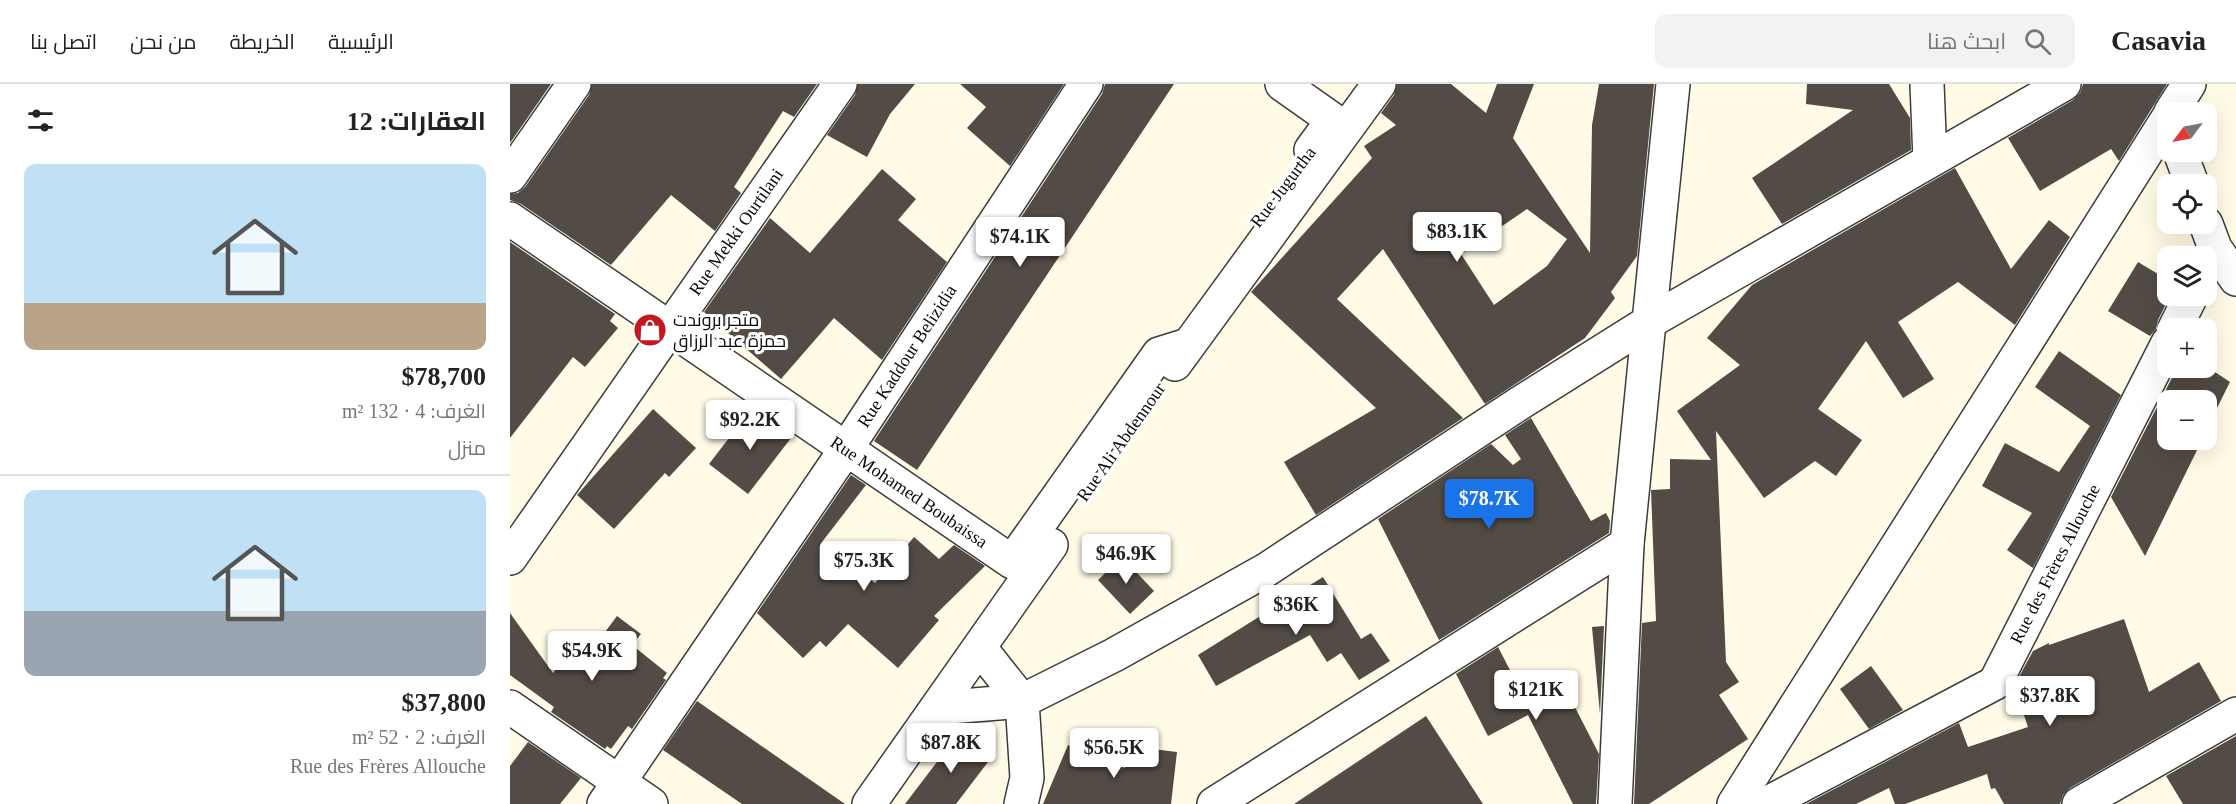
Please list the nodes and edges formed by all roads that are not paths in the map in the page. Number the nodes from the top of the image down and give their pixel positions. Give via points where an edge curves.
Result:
1 (574, 84) edge
2 (840, 84) edge
3 (1086, 84) edge
4 (1282, 84) edge
5 (1379, 84) edge
6 (1673, 84) edge
7 (1927, 84) edge
8 (2064, 84) edge
9 (2189, 84) edge
10 (2177, 102) edge
11 (2157, 135) edge
12 (1930, 160) junction
13 (510, 176) edge
14 (510, 219) edge
15 (2217, 256) edge
16 (2236, 279) edge
17 (1215, 309) junction
18 (1649, 322) junction
19 (669, 328) junction
20 (1188, 345) junction
21 (2157, 365) edge
22 (846, 449) junction
23 (1627, 544) junction
24 (510, 558) edge
25 (980, 648) junction
26 (1022, 701) junction
27 (510, 707) edge
28 (937, 708) junction
29 (2236, 714) edge
30 (611, 793) edge
31 (651, 804) edge
32 (869, 804) edge
33 (1021, 804) edge
34 (1214, 804) edge
35 (1615, 804) edge
36 (1734, 804) edge
37 (1766, 804) edge
38 (2079, 804) edge

1 - 13 street
2 - 19 street, Rue Mekki Ourtilani
3 - 22 street, Rue Kaddour Belizidia
4 - 17 street, Rue Jugurtha via 1334,120 1212,280
5 - 17 street, Rue Ali Abdennour
6 - 18 street
7 - 12 street
8 - 12 street
9 - 10 street
11 - 36 street
12 - 18 street
14 - 19 street, Rue Mohamed Boubaissa
15 - 16 street
17 - 20 street, Rue Ali Abdennour
18 - 23 street
18 - 26 street via 1266,570
19 - 22 street, Rue Mohamed Boubaissa
19 - 24 street, Rue Mekki Ourtilani
20 - 22 street, Rue Mohamed Boubaissa via 1158,354 1012,562
20 - 25 street, Rue Ali Abdennour
21 - 37 street, Rue des Frères Allouche via 1995,683
22 - 30 street, Rue Kaddour Belizidia
23 - 34 street
23 - 35 street
25 - 26 street
25 - 28 street, Rue Ali Abdennour
26 - 28 street
26 - 33 street via 1027,778
27 - 30 street
28 - 32 street, Rue Ali Abdennour
29 - 38 street
30 - 31 street

